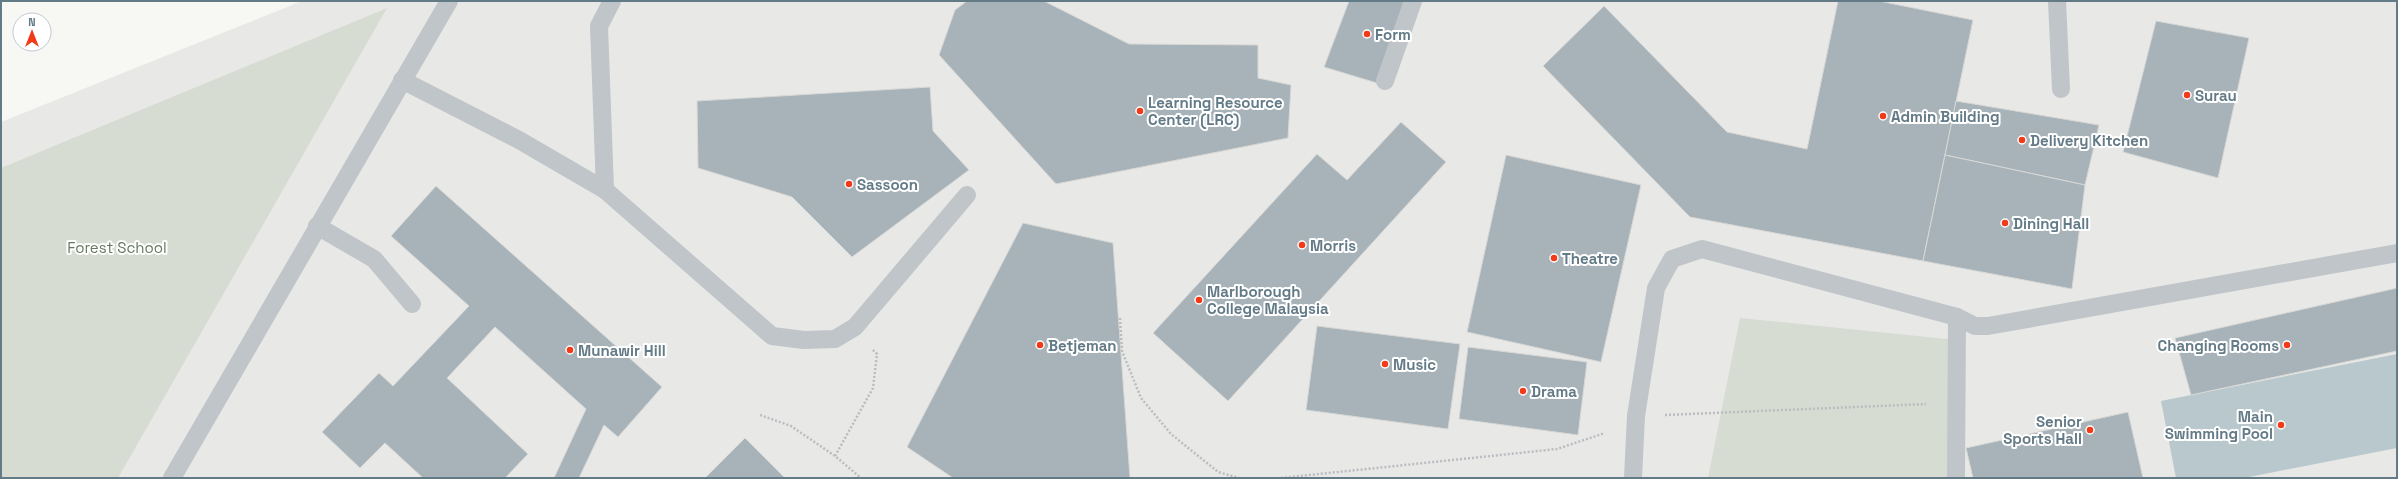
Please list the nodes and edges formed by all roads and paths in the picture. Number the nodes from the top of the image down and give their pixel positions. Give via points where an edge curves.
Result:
1 (449, 1) edge
2 (612, 1) edge
3 (1413, 1) edge
4 (2057, 1) edge
5 (402, 80) junction
6 (1385, 81) dead end
7 (2061, 89) dead end
8 (606, 190) junction
9 (967, 195) dead end
10 (317, 226) junction
11 (2397, 253) edge
12 (412, 304) dead end
13 (1957, 317) junction
14 (1120, 318) dead end
15 (856, 328) junction
16 (760, 415) dead end
17 (835, 456) junction
18 (172, 478) edge
19 (861, 478) edge
20 (1239, 478) edge
21 (1633, 478) edge
22 (1956, 478) edge

1 - 5 lane
2 - 8 lane via 599,26
3 - 6 lane
4 - 7 lane
5 - 8 lane via 519,140
5 - 10 lane
8 - 15 lane via 772,336 804,340 835,339
9 - 15 lane
10 - 12 lane via 374,259
10 - 18 lane
11 - 13 lane via 1988,326 1975,326
13 - 21 lane via 1702,249 1672,259 1656,288 1636,416
13 - 22 lane
14 - 20 path via 1122,351 1141,398 1171,434 1218,472
15 - 17 path via 877,354 873,388
16 - 17 path via 791,426
17 - 19 path

